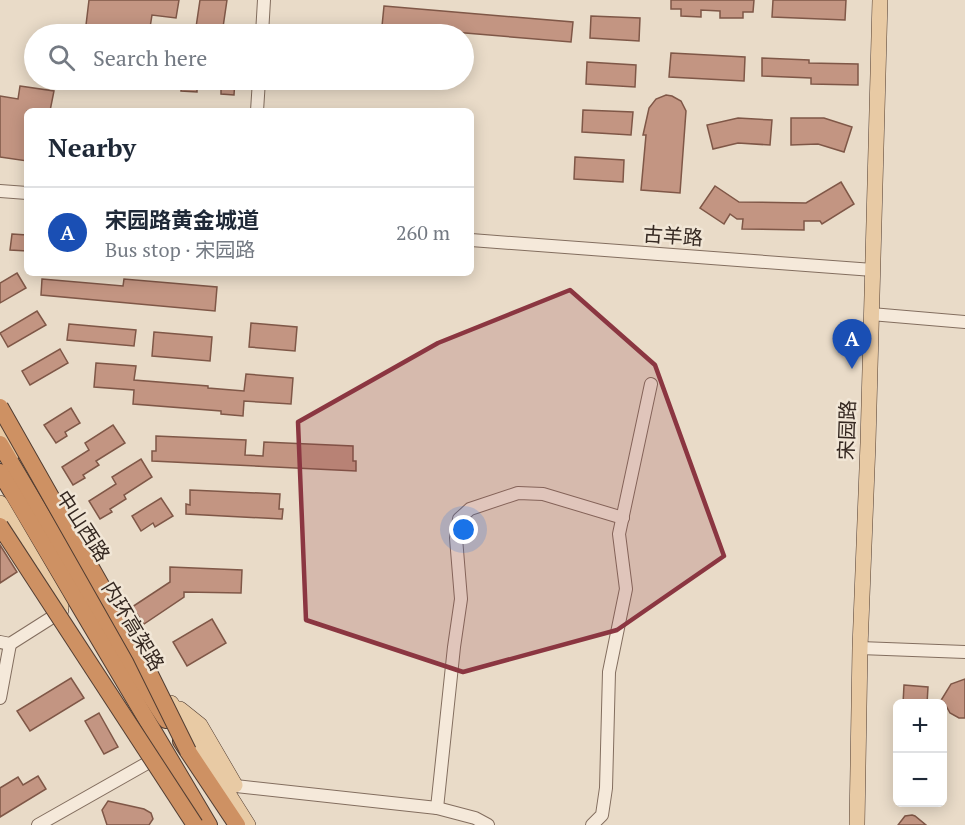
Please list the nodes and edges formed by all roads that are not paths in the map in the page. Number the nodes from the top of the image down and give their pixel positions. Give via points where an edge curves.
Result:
1 (264, 0) edge
2 (880, 0) edge
3 (263, 24) edge
4 (258, 90) edge
5 (257, 108) edge
6 (0, 191) edge
7 (24, 193) edge
8 (474, 240) edge
9 (873, 270) junction
10 (872, 314) junction
11 (965, 322) edge
12 (651, 384) dead end
13 (0, 407) edge
14 (0, 431) edge
15 (0, 444) edge
16 (0, 472) edge
17 (0, 503) edge
18 (622, 518) junction
19 (0, 526) edge
20 (63, 610) junction
21 (5, 643) edge
22 (860, 648) junction
23 (965, 652) edge
24 (0, 698) edge
25 (188, 751) junction
26 (158, 757) junction
27 (229, 785) junction
28 (437, 808) junction
29 (38, 825) edge
30 (196, 825) edge
31 (209, 825) edge
32 (237, 825) edge
33 (249, 825) edge
34 (488, 825) edge
35 (592, 825) edge
36 (856, 825) edge

1 - 3 street
2 - 9 main road, 宋园路
4 - 5 street
6 - 7 street
8 - 9 street, 古羊路
9 - 10 main road, 宋园路
10 - 11 street
10 - 22 main road, 宋园路
12 - 18 street
13 - 25 highway, bridge via 135,644
14 - 27 main road, 中山西路 via 170,701
15 - 25 highway, 内环高架路, bridge via 136,674
16 - 31 highway, 内环高架路
17 - 20 main road
18 - 28 street via 543,495 518,493 470,508 459,519 456,538 461,599
18 - 35 street via 619,534 626,589 609,672 606,788 602,815
19 - 30 highway, bridge
20 - 21 street
20 - 26 main road
21 - 24 street
22 - 23 street
22 - 36 main road, 宋园路
25 - 32 highway, 内环高架路
26 - 29 street
26 - 30 main road
27 - 28 street
27 - 33 main road, 中山西路
28 - 34 street

